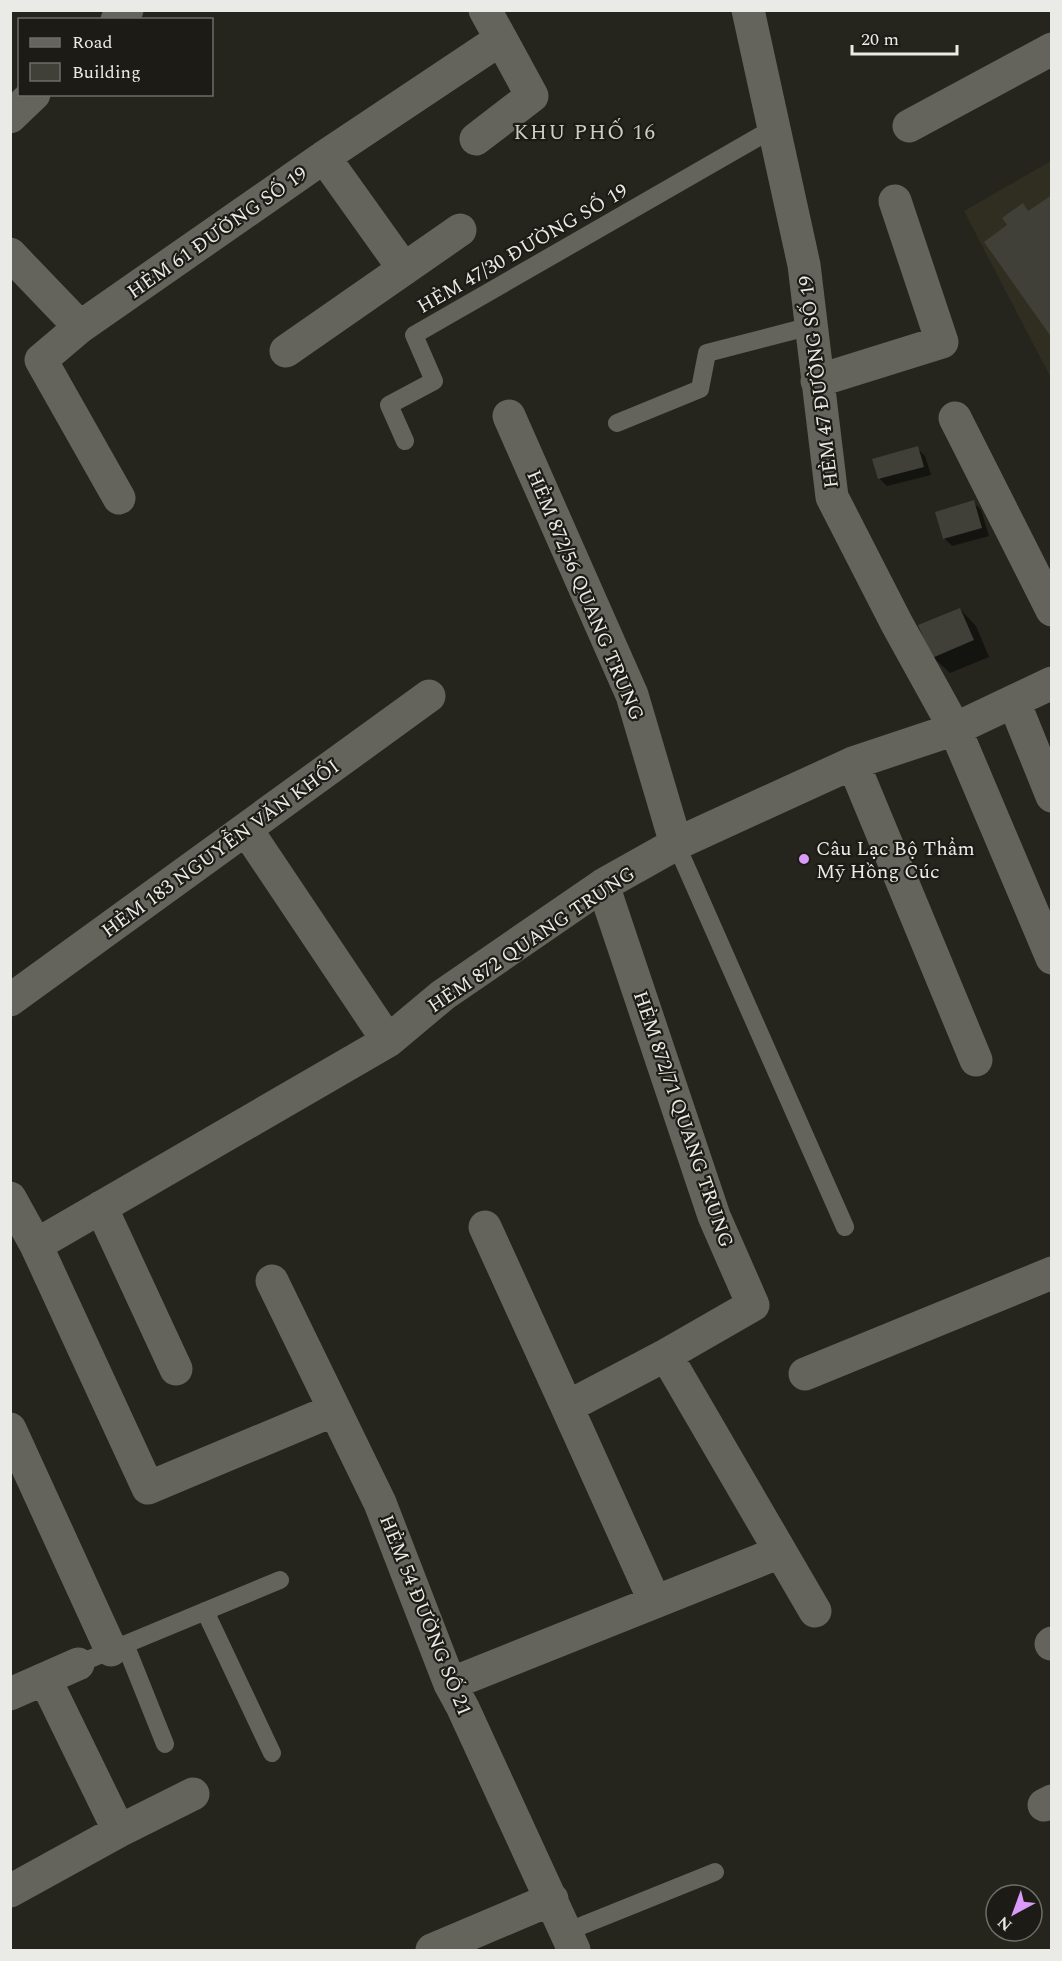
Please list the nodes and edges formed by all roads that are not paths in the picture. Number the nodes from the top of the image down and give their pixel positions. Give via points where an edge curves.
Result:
1 (485, 10) edge
2 (748, 10) edge
3 (501, 39) junction
4 (1052, 49) edge
5 (32, 96) edge
6 (10, 117) edge
7 (909, 126) dead end
8 (774, 128) junction
9 (476, 139) dead end
10 (324, 157) junction
11 (895, 201) dead end
12 (460, 230) dead end
13 (10, 255) edge
14 (404, 269) junction
15 (811, 326) junction
16 (80, 327) junction
17 (286, 351) dead end
18 (817, 381) junction
19 (509, 416) dead end
20 (955, 418) dead end
21 (617, 423) dead end
22 (405, 441) dead end
23 (119, 498) dead end
24 (1052, 610) edge
25 (1052, 682) edge
26 (429, 696) dead end
27 (1014, 702) junction
28 (955, 729) junction
29 (854, 763) junction
30 (1052, 796) edge
31 (246, 829) junction
32 (676, 844) junction
33 (603, 885) junction
34 (1052, 958) edge
35 (10, 1000) edge
36 (388, 1041) junction
37 (976, 1060) dead end
38 (10, 1198) edge
39 (101, 1207) junction
40 (485, 1227) dead end
41 (845, 1227) dead end
42 (36, 1245) junction
43 (1052, 1273) edge
44 (272, 1281) dead end
45 (666, 1355) junction
46 (176, 1370) dead end
47 (805, 1374) dead end
48 (567, 1407) junction
49 (334, 1410) junction
50 (10, 1429) edge
51 (780, 1552) junction
52 (280, 1580) dead end
53 (656, 1602) junction
54 (205, 1611) junction
55 (815, 1611) dead end
56 (118, 1647) junction
57 (78, 1664) joint
58 (45, 1679) junction
59 (450, 1684) junction
60 (10, 1694) edge
61 (165, 1744) dead end
62 (272, 1753) dead end
63 (193, 1794) dead end
64 (119, 1831) junction
65 (715, 1872) dead end
66 (10, 1891) edge
67 (552, 1899) junction
68 (570, 1941) edge
69 (432, 1950) edge

1 - 3 street
2 - 8 street, HẺM 47 ĐƯỜNG SỐ 19
3 - 9 street via 532,96
3 - 10 street, HẺM 61 ĐƯỜNG SỐ 19
4 - 7 street
5 - 6 street
8 - 15 street, HẺM 47 ĐƯỜNG SỐ 19 via 804,265
8 - 22 lane, HẺM 47/30 ĐƯỜNG SỐ 19 via 414,335 434,381 389,405
10 - 14 street
10 - 16 street, HẺM 61 ĐƯỜNG SỐ 19
11 - 18 street via 942,342
12 - 14 street
13 - 16 street
14 - 17 street
15 - 18 street, HẺM 47 ĐƯỜNG SỐ 19
15 - 21 lane via 707,353 700,389
16 - 23 street, HẺM 61 ĐƯỜNG SỐ 19 via 41,360
18 - 28 street, HẺM 47 ĐƯỜNG SỐ 19 via 832,497
19 - 32 street, HẺM 872/56 QUANG TRUNG via 632,695
20 - 24 street
25 - 27 street, HẺM 872 QUANG TRUNG
26 - 31 street, HẺM 183 NGUYỄN VĂN KHỐI
27 - 28 street, HẺM 872 QUANG TRUNG
27 - 30 street
28 - 29 street, HẺM 872 QUANG TRUNG
28 - 34 street, HẺM 47 ĐƯỜNG SỐ 19
29 - 32 street, HẺM 872 QUANG TRUNG
29 - 37 street
31 - 35 street, HẺM 183 NGUYỄN VĂN KHỐI
31 - 36 street
32 - 33 street, HẺM 872 QUANG TRUNG
32 - 41 lane
33 - 36 street, HẺM 872 QUANG TRUNG via 443,995
33 - 45 street, HẺM 872/71 QUANG TRUNG via 714,1216 753,1305
36 - 39 street, HẺM 872 QUANG TRUNG
38 - 42 street
39 - 42 street, HẺM 872 QUANG TRUNG
39 - 46 street
40 - 48 street
42 - 49 street via 148,1488
43 - 47 street
44 - 49 street, HẺM 54 ĐƯỜNG SỐ 21
45 - 48 street, HẺM 872/71 QUANG TRUNG
45 - 51 street
48 - 53 street
49 - 59 street, HẺM 54 ĐƯỜNG SỐ 21 via 380,1503
50 - 56 street
51 - 53 street
51 - 55 street
52 - 54 lane
53 - 59 street
54 - 56 lane
54 - 62 lane
56 - 57 lane
56 - 61 lane
57 - 58 street
58 - 60 street
58 - 64 street
59 - 67 street, HẺM 54 ĐƯỜNG SỐ 21
63 - 64 street
64 - 66 street
65 - 68 lane
67 - 68 street, HẺM 54 ĐƯỜNG SỐ 21
67 - 69 street

